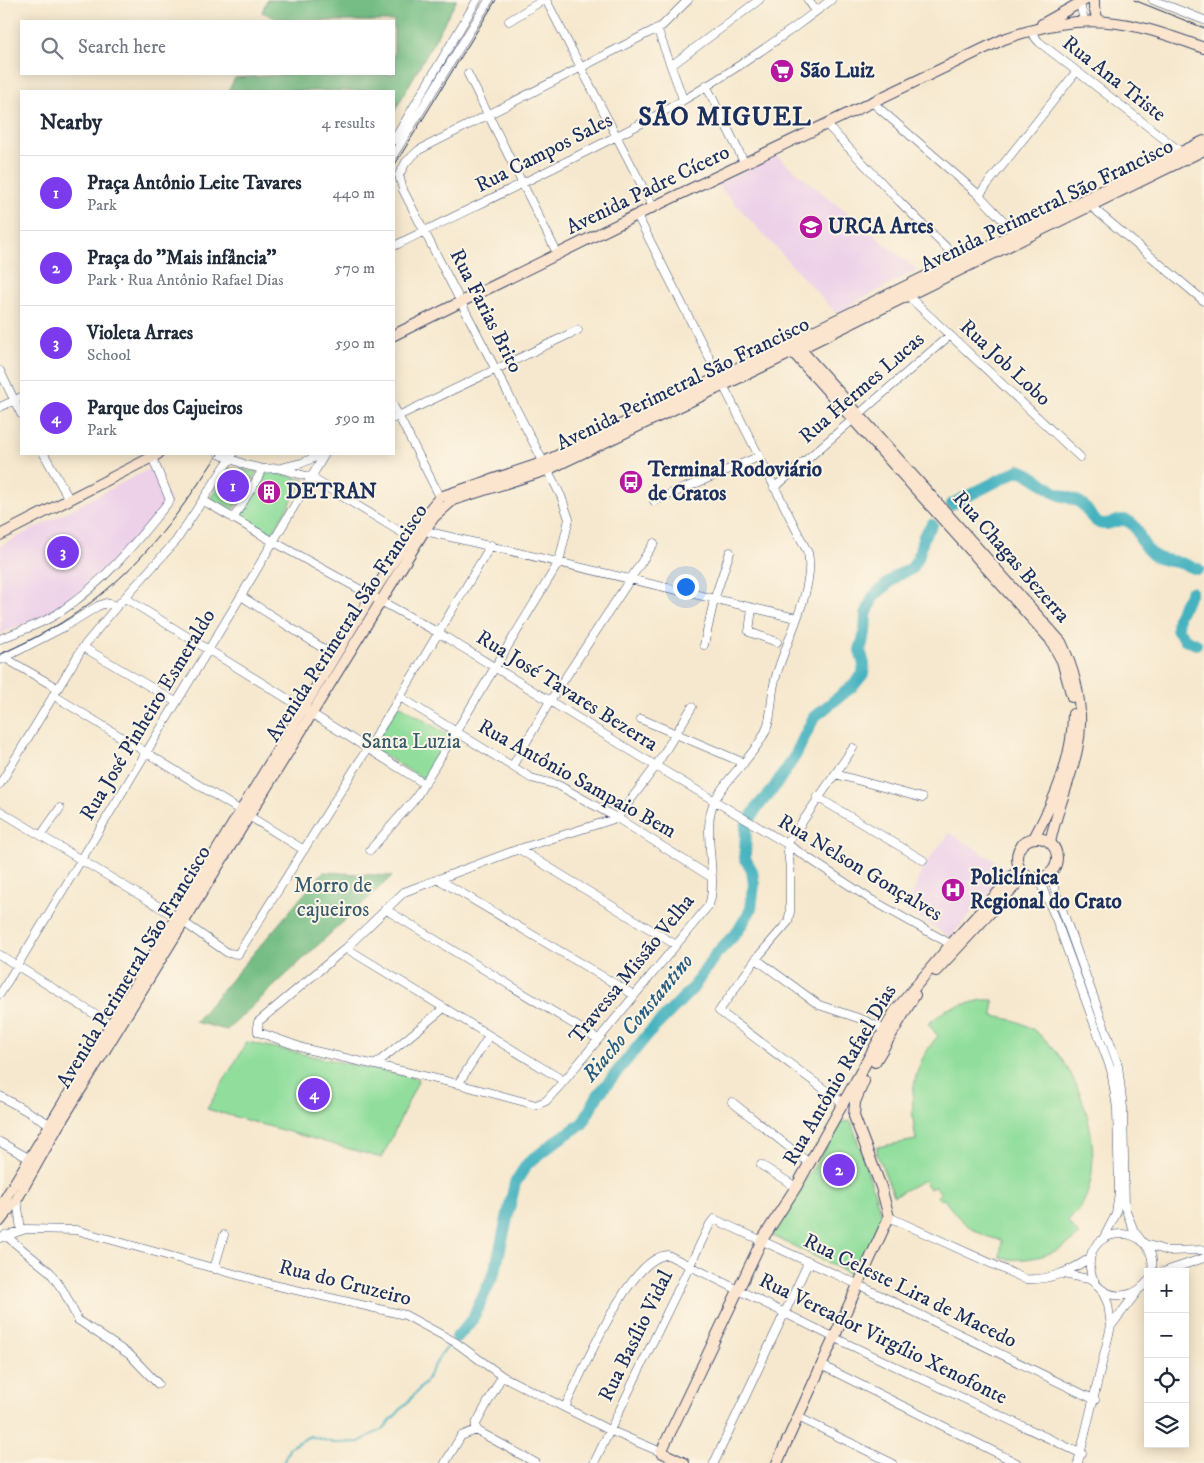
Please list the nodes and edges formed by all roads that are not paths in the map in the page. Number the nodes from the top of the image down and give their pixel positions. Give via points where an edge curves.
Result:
1 (477, 0) edge
2 (489, 0) edge
3 (545, 0) edge
4 (688, 0) edge
5 (760, 0) edge
6 (808, 0) edge
7 (831, 0) edge
8 (1094, 0) edge
9 (1153, 0) edge
10 (1082, 1) edge
11 (816, 11) junction
12 (1084, 20) junction
13 (1098, 20) junction
14 (1204, 20) edge
15 (509, 21) dead end
16 (657, 28) junction
17 (1032, 29) junction
18 (1204, 48) edge
19 (672, 65) junction
20 (581, 68) junction
21 (1076, 72) junction
22 (468, 74) dead end
23 (706, 85) junction
24 (683, 99) junction
25 (873, 103) junction
26 (418, 107) junction
27 (487, 116) junction
28 (827, 125) junction
29 (616, 136) junction
30 (395, 139) edge
31 (1204, 141) edge
32 (1204, 150) edge
33 (395, 152) edge
34 (1182, 152) junction
35 (745, 164) junction
36 (522, 185) junction
37 (979, 195) junction
38 (1087, 203) junction
39 (653, 207) junction
40 (637, 215) junction
41 (425, 230) junction
42 (1016, 234) junction
43 (395, 245) edge
44 (558, 255) junction
45 (963, 264) junction
46 (906, 295) junction
47 (461, 301) junction
48 (1204, 301) edge
49 (578, 330) dead end
50 (395, 334) edge
51 (950, 335) junction
52 (794, 347) junction
53 (495, 368) junction
54 (0, 371) edge
55 (720, 382) junction
56 (18, 399) edge
57 (0, 407) edge
58 (396, 417) edge
59 (855, 417) junction
60 (45, 455) edge
61 (155, 455) edge
62 (321, 455) edge
63 (322, 455) edge
64 (232, 457) edge
65 (758, 457) junction
66 (1080, 457) dead end
67 (545, 466) junction
68 (277, 468) junction
69 (263, 469) junction
70 (310, 477) junction
71 (481, 487) junction
72 (774, 488) junction
73 (440, 497) junction
74 (69, 498) junction
75 (204, 501) junction
76 (654, 501) dead end
77 (233, 519) junction
78 (420, 529) junction
79 (0, 536) edge
80 (409, 537) junction
81 (274, 542) junction
82 (654, 543) dead end
83 (491, 545) junction
84 (730, 552) dead end
85 (560, 562) junction
86 (629, 577) junction
87 (241, 596) junction
88 (125, 598) junction
89 (377, 598) junction
90 (714, 600) junction
91 (117, 606) junction
92 (752, 608) junction
93 (796, 618) junction
94 (437, 632) junction
95 (0, 639) edge
96 (777, 642) dead end
97 (704, 645) dead end
98 (83, 647) junction
99 (208, 649) junction
100 (335, 656) junction
101 (2, 659) edge
102 (495, 667) junction
103 (55, 691) junction
104 (400, 697) junction
105 (550, 701) junction
106 (176, 702) junction
107 (692, 706) dead end
108 (308, 710) junction
109 (642, 719) dead end
110 (457, 731) junction
111 (674, 733) junction
112 (853, 748) dead end
113 (367, 749) junction
114 (146, 751) junction
115 (744, 763) junction
116 (513, 765) junction
117 (656, 766) junction
118 (835, 774) junction
119 (0, 784) edge
120 (425, 784) junction
121 (818, 798) junction
122 (922, 798) dead end
123 (715, 800) junction
124 (60, 808) dead end
125 (0, 811) edge
126 (245, 813) junction
127 (617, 818) junction
128 (744, 818) joint
129 (41, 836) junction
130 (1034, 838) junction
131 (1050, 843) junction
132 (787, 844) junction
133 (519, 849) junction
134 (304, 850) junction
135 (370, 850) dead end
136 (81, 858) junction
137 (922, 860) dead end
138 (1023, 871) junction
139 (1049, 873) junction
140 (711, 877) junction
141 (438, 878) junction
142 (1038, 878) junction
143 (385, 909) junction
144 (180, 920) junction
145 (676, 945) junction
146 (954, 946) junction
147 (346, 948) junction
148 (0, 955) edge
149 (756, 960) junction
150 (17, 966) junction
151 (0, 994) edge
152 (634, 995) junction
153 (444, 1008) junction
154 (115, 1027) junction
155 (885, 1030) junction
156 (489, 1036) junction
157 (598, 1039) junction
158 (877, 1052) junction
159 (376, 1064) junction
160 (564, 1081) junction
161 (458, 1084) junction
162 (0, 1096) edge
163 (732, 1102) dead end
164 (842, 1108) junction
165 (854, 1116) junction
166 (54, 1126) junction
167 (0, 1142) edge
168 (30, 1159) junction
169 (809, 1163) junction
170 (762, 1165) dead end
171 (796, 1188) junction
172 (8, 1196) edge
173 (0, 1207) edge
174 (889, 1217) junction
175 (0, 1220) edge
176 (710, 1224) joint
177 (21, 1230) junction
178 (224, 1234) dead end
179 (3, 1236) edge
180 (1103, 1239) junction
181 (762, 1240) junction
182 (1143, 1242) junction
183 (1204, 1250) edge
184 (1090, 1258) junction
185 (1204, 1258) edge
186 (808, 1262) junction
187 (690, 1264) junction
188 (1152, 1268) edge
189 (1175, 1268) edge
190 (214, 1269) junction
191 (1063, 1274) junction
192 (1094, 1280) junction
193 (859, 1285) junction
194 (1144, 1285) edge
195 (738, 1288) junction
196 (1102, 1289) junction
197 (1139, 1290) junction
198 (786, 1312) junction
199 (1111, 1326) junction
200 (835, 1338) junction
201 (823, 1366) junction
202 (502, 1376) junction
203 (158, 1384) dead end
204 (1095, 1400) junction
205 (565, 1408) junction
206 (798, 1417) junction
207 (476, 1430) junction
208 (609, 1430) junction
209 (661, 1452) junction
210 (1082, 1454) junction
211 (445, 1463) edge
212 (536, 1463) edge
213 (594, 1463) edge
214 (684, 1463) edge
215 (714, 1463) edge
216 (777, 1463) edge
217 (892, 1463) edge
218 (1017, 1463) edge
219 (1078, 1463) edge

1 - 26 street
2 - 26 street
3 - 15 street
3 - 20 street
4 - 16 street
5 - 19 street
6 - 11 street
7 - 11 street, Rua Campos Sales
8 - 13 main road
9 - 14 street
10 - 12 street
10 - 17 main road
11 - 23 street, Rua Campos Sales
12 - 13 main road, Avenida Padre Cícero
12 - 17 main road, Avenida Padre Cícero
13 - 18 main road, Avenida Padre Cícero via 1133,24
16 - 19 street
16 - 20 street
17 - 21 street, Rua Ana Triste via 1039,42
17 - 25 main road, Avenida Padre Cícero via 981,49
19 - 24 street
20 - 27 street
20 - 29 street
21 - 34 street, Rua Ana Triste
21 - 37 street
22 - 27 street
23 - 24 street, Rua Campos Sales
23 - 35 street
24 - 29 street, Rua Campos Sales
25 - 28 main road, Avenida Padre Cícero
25 - 37 street
26 - 30 street
26 - 33 street
27 - 36 street
27 - 41 street, Rua Farias Brito via 419,150 406,162 399,175 403,190
28 - 35 main road, Avenida Padre Cícero
28 - 45 street
29 - 36 street, Rua Campos Sales
29 - 39 street
31 - 34 main road, Avenida Perimetral São Francisco
32 - 38 main road, Avenida Perimetral São Francisco
34 - 38 main road, Avenida Perimetral São Francisco
35 - 39 main road, Avenida Padre Cícero
36 - 41 street, Rua Campos Sales
36 - 44 street
37 - 42 street
38 - 42 main road, Avenida Perimetral São Francisco
38 - 45 main road, Avenida Perimetral São Francisco
38 - 48 street
39 - 40 main road, Avenida Padre Cícero
40 - 44 main road, Avenida Padre Cícero
40 - 55 street
41 - 43 street, Rua Campos Sales
41 - 47 street, Rua Farias Brito
42 - 45 main road, Avenida Perimetral São Francisco
44 - 47 main road, Avenida Padre Cícero
45 - 46 main road, Avenida Perimetral São Francisco
45 - 52 main road, Avenida Perimetral São Francisco
46 - 51 street, Rua Job Lobo
46 - 52 main road, Avenida Perimetral São Francisco
47 - 50 main road, Avenida Padre Cícero
47 - 53 street, Rua Farias Brito
49 - 53 street
51 - 59 street, Rua Hermes Lucas
51 - 66 street, Rua Job Lobo
52 - 55 main road, Avenida Perimetral São Francisco
52 - 59 main road, Rua Chagas Bezerra
53 - 58 street
53 - 67 street, Rua Farias Brito
54 - 56 street
55 - 65 street
55 - 67 main road, Avenida Perimetral São Francisco
56 - 57 street
58 - 73 street
59 - 72 street, Rua Hermes Lucas
59 - 130 main road, Rua Chagas Bezerra via 1050,639 1062,660 1072,700 1070,747 1064,772
59 - 131 main road, Rua Chagas Bezerra via 1061,642 1070,662 1078,696 1080,734
60 - 74 street
61 - 74 main road
61 - 95 street via 170,500 104,577 59,613
62 - 68 street
63 - 70 street, Rua José Pinheiro Esmeraldo
64 - 69 street
64 - 75 street
65 - 72 street
65 - 76 street
67 - 71 main road, Avenida Perimetral São Francisco
67 - 85 street, Rua Farias Brito via 569,519
68 - 69 street
68 - 70 street
69 - 77 street
70 - 80 street
70 - 81 street, Rua José Pinheiro Esmeraldo
71 - 73 main road, Avenida Perimetral São Francisco
71 - 78 main road, Avenida Perimetral São Francisco via 453,500
72 - 93 street via 808,553 809,576
73 - 78 main road, Avenida Perimetral São Francisco
74 - 79 main road
75 - 77 street, Rua José Tavares Bezerra
75 - 88 street via 176,542
77 - 81 street, Rua José Tavares Bezerra
78 - 80 main road, Avenida Perimetral São Francisco
78 - 83 street
78 - 89 main road, Avenida Perimetral São Francisco
80 - 89 main road, Avenida Perimetral São Francisco
81 - 87 street, Rua José Pinheiro Esmeraldo
81 - 89 street, Rua José Tavares Bezerra
82 - 86 street
83 - 85 street
83 - 94 street
84 - 90 street
85 - 86 street
85 - 102 street, Rua Farias Brito
86 - 90 street
86 - 105 street
87 - 99 street, Rua José Pinheiro Esmeraldo
87 - 100 street
88 - 91 street
88 - 99 street
89 - 94 street, Rua José Tavares Bezerra
89 - 100 main road, Avenida Perimetral São Francisco
89 - 108 main road, Avenida Perimetral São Francisco
90 - 92 street
90 - 97 street
91 - 98 street
91 - 101 street via 106,603 98,606
92 - 93 street
92 - 96 street via 749,632
93 - 115 street via 775,679 764,735
94 - 102 street, Rua José Tavares Bezerra
94 - 104 street
98 - 103 street
98 - 106 street
99 - 106 street, Rua José Pinheiro Esmeraldo
99 - 108 street
100 - 108 main road, Avenida Perimetral São Francisco
101 - 103 street
102 - 105 street, Rua José Tavares Bezerra
102 - 110 street, Rua Farias Brito
103 - 114 street
103 - 119 street
104 - 110 street, Rua Antônio Sampaio Bem
104 - 113 street
105 - 116 street
105 - 117 street, Rua José Tavares Bezerra
106 - 114 street, Rua José Pinheiro Esmeraldo
107 - 111 street
108 - 113 street
108 - 126 main road, Avenida Perimetral São Francisco
109 - 111 street
110 - 116 street, Rua Antônio Sampaio Bem
110 - 120 street, Rua Farias Brito
111 - 115 street
111 - 117 street
112 - 118 street
113 - 120 street
113 - 134 street
114 - 126 street
114 - 136 street, Rua José Pinheiro Esmeraldo
115 - 123 street
116 - 127 street, Rua Antônio Sampaio Bem via 531,778 558,785
117 - 123 street, Rua José Tavares Bezerra
117 - 127 street
118 - 121 street
118 - 122 street
120 - 135 street, Rua Farias Brito
121 - 132 street
121 - 137 street
123 - 128 street, Rua José Tavares Bezerra
123 - 140 street, Travessa Missão Velha via 709,843
124 - 129 street
125 - 129 street
126 - 134 street
126 - 144 main road, Avenida Perimetral São Francisco
127 - 133 street
127 - 140 street, Rua Antônio Sampaio Bem
128 - 132 street, Rua Nelson Gonçalves
129 - 136 street
130 - 131 main road
130 - 138 main road via 1022,844 1019,850 1017,862
131 - 139 main road via 1057,858
132 - 146 street, Rua Nelson Gonçalves via 870,899
132 - 149 street via 790,868 788,922
133 - 141 street
133 - 145 street
134 - 144 street via 242,949 235,955
136 - 144 street
136 - 150 street, Rua José Pinheiro Esmeraldo
138 - 142 main road
138 - 146 main road, Rua Antônio Rafael Dias
139 - 142 main road
139 - 182 street via 1118,1065 1123,1108 1125,1208 1134,1231
140 - 145 street, Travessa Missão Velha via 709,905
141 - 143 street via 404,892
141 - 152 street
142 - 180 street via 1111,1070 1117,1109 1119,1192 1116,1214
143 - 147 street
143 - 157 street
144 - 154 main road, Avenida Perimetral São Francisco
145 - 152 street, Travessa Missão Velha
146 - 155 main road, Rua Antônio Rafael Dias via 908,994
146 - 158 main road, Rua Antônio Rafael Dias via 910,1002
147 - 153 street
147 - 159 street via 258,1022 256,1028 259,1034 306,1050
148 - 150 street
149 - 155 street via 820,1005
149 - 164 street via 719,1011
150 - 151 street, Rua José Pinheiro Esmeraldo
150 - 154 street
152 - 157 street, Travessa Missão Velha
153 - 156 street
153 - 159 street
154 - 166 main road, Avenida Perimetral São Francisco
155 - 158 main road, Rua Antônio Rafael Dias
156 - 160 street
156 - 161 street
157 - 160 street, Travessa Missão Velha
158 - 164 main road, Rua Antônio Rafael Dias
158 - 165 main road, Rua Antônio Rafael Dias via 858,1094
159 - 161 street
160 - 161 street, Travessa Missão Velha via 546,1101 530,1105
162 - 166 street
163 - 169 street
164 - 165 main road
164 - 169 main road, Rua Antônio Rafael Dias
165 - 174 main road, Rua Antônio Rafael Dias
166 - 168 main road, Avenida Perimetral São Francisco
166 - 172 main road, Avenida Perimetral São Francisco
167 - 168 street
168 - 172 main road, Avenida Perimetral São Francisco
169 - 171 main road, Rua Antônio Rafael Dias
170 - 171 street
171 - 181 main road, Rua Antônio Rafael Dias
172 - 173 main road, Avenida Perimetral São Francisco
172 - 175 main road, Avenida Perimetral São Francisco
172 - 177 street
174 - 191 street via 1025,1279
174 - 193 main road
176 - 181 street, Rua Celeste Lira de Macedo via 718,1220
176 - 187 street, Rua Basílio Vidal
177 - 179 street, Rua do Cruzeiro
177 - 190 street, Rua do Cruzeiro via 76,1230
178 - 190 street
179 - 203 street via 50,1272 78,1320 130,1355
180 - 182 street via 1125,1233
180 - 184 street
181 - 186 street, Rua Celeste Lira de Macedo
181 - 195 main road, Rua Antônio Rafael Dias
182 - 183 street via 1168,1251
182 - 188 street via 1152,1259
184 - 191 street
184 - 192 street
185 - 189 street
186 - 193 street, Rua Celeste Lira de Macedo
186 - 198 street
187 - 195 street, Rua Vereador Virgílio Xenofonte
187 - 205 street, Rua Vereador Virgílio Xenofonte via 663,1255 651,1261 626,1288
187 - 208 street, Rua Basílio Vidal
190 - 202 street, Rua do Cruzeiro via 405,1315 455,1342
191 - 192 street
192 - 196 street
193 - 200 main road
193 - 204 street, Rua Celeste Lira de Macedo
194 - 197 street
195 - 198 street, Rua Vereador Virgílio Xenofonte
195 - 209 main road, Rua Antônio Rafael Dias
196 - 197 street via 1117,1295 1129,1295
196 - 199 street
197 - 199 street
198 - 200 street, Rua Vereador Virgílio Xenofonte
198 - 215 street
199 - 204 street
200 - 201 main road
200 - 210 street, Rua Vereador Virgílio Xenofonte
201 - 206 main road
201 - 218 street
202 - 205 street, Rua do Cruzeiro
202 - 207 street via 476,1424
204 - 210 street
205 - 208 street, Rua do Cruzeiro
206 - 216 main road
206 - 217 street
207 - 211 street via 461,1436
207 - 212 street
208 - 209 street, Rua do Cruzeiro
208 - 213 street, Rua Basílio Vidal
209 - 214 main road, Rua do Cruzeiro
210 - 219 street

